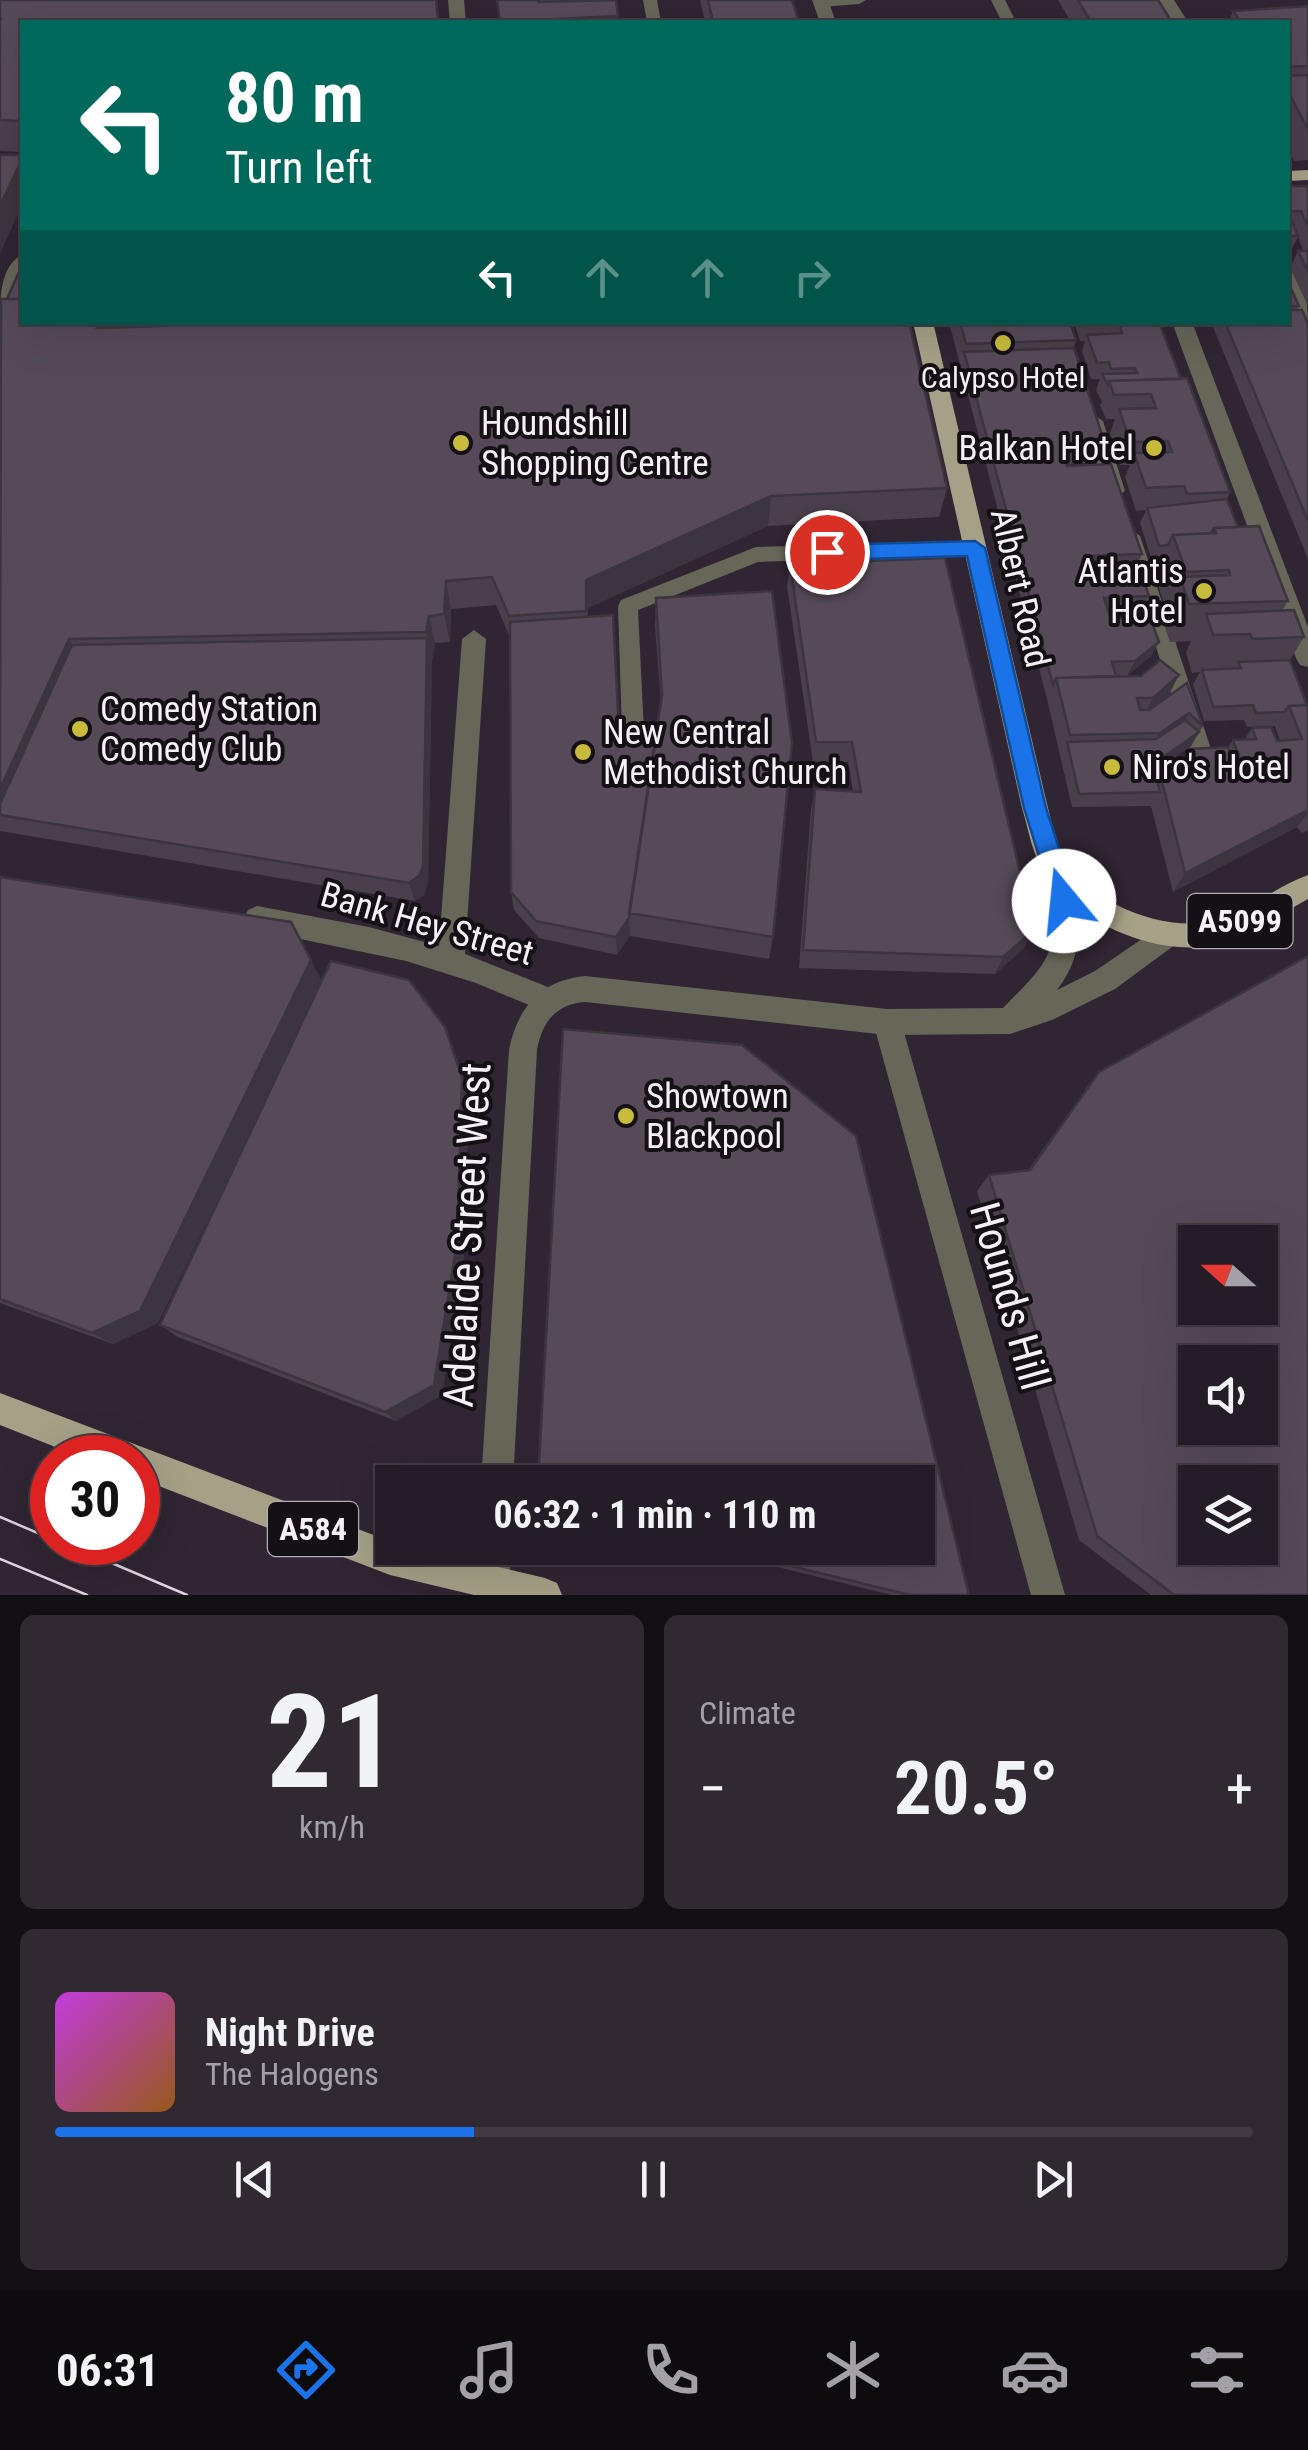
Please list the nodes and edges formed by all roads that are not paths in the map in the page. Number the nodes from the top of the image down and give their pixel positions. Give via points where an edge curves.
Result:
1 (859, 0) edge
2 (821, 1) edge
3 (20, 265) edge
4 (1291, 266) edge
5 (0, 311) edge
6 (1308, 322) edge
7 (924, 325) edge
8 (1183, 325) edge
9 (1085, 395) edge
10 (975, 548) junction
11 (1300, 613) edge
12 (474, 639) dead end
13 (1299, 648) edge
14 (633, 732) edge
15 (1198, 746) edge
16 (1054, 867) junction
17 (1308, 886) edge
18 (236, 915) edge
19 (1166, 936) junction
20 (451, 963) junction
21 (548, 1000) junction
22 (1010, 1021) junction
23 (887, 1022) junction
24 (0, 1409) edge
25 (67, 1435) edge
26 (499, 1465) edge
27 (160, 1470) edge
28 (493, 1565) edge
29 (492, 1583) junction
30 (544, 1595) edge
31 (1048, 1595) edge

1 - 2 lane
3 - 5 street
4 - 6 lane
7 - 10 main road, Albert Road
8 - 11 street
9 - 15 lane via 1174,648
10 - 14 lane via 756,555 628,606
10 - 16 main road, Albert Road
11 - 13 street
12 - 20 street
16 - 19 main road, A5099 via 1120,918
16 - 22 street via 1068,954
17 - 19 main road, A5099 via 1216,933
18 - 20 street, Bank Hey Street via 354,934
19 - 22 street, Bank Hey Street via 1105,980
20 - 21 street, Bank Hey Street
21 - 23 street, Bank Hey Street via 585,989
21 - 26 street, Adelaide Street West via 528,1027 523,1050
22 - 23 street, Bank Hey Street
23 - 31 street, Hounds Hill
24 - 25 main road
27 - 29 main road, A584 via 390,1558
28 - 29 street
29 - 30 main road, A584

